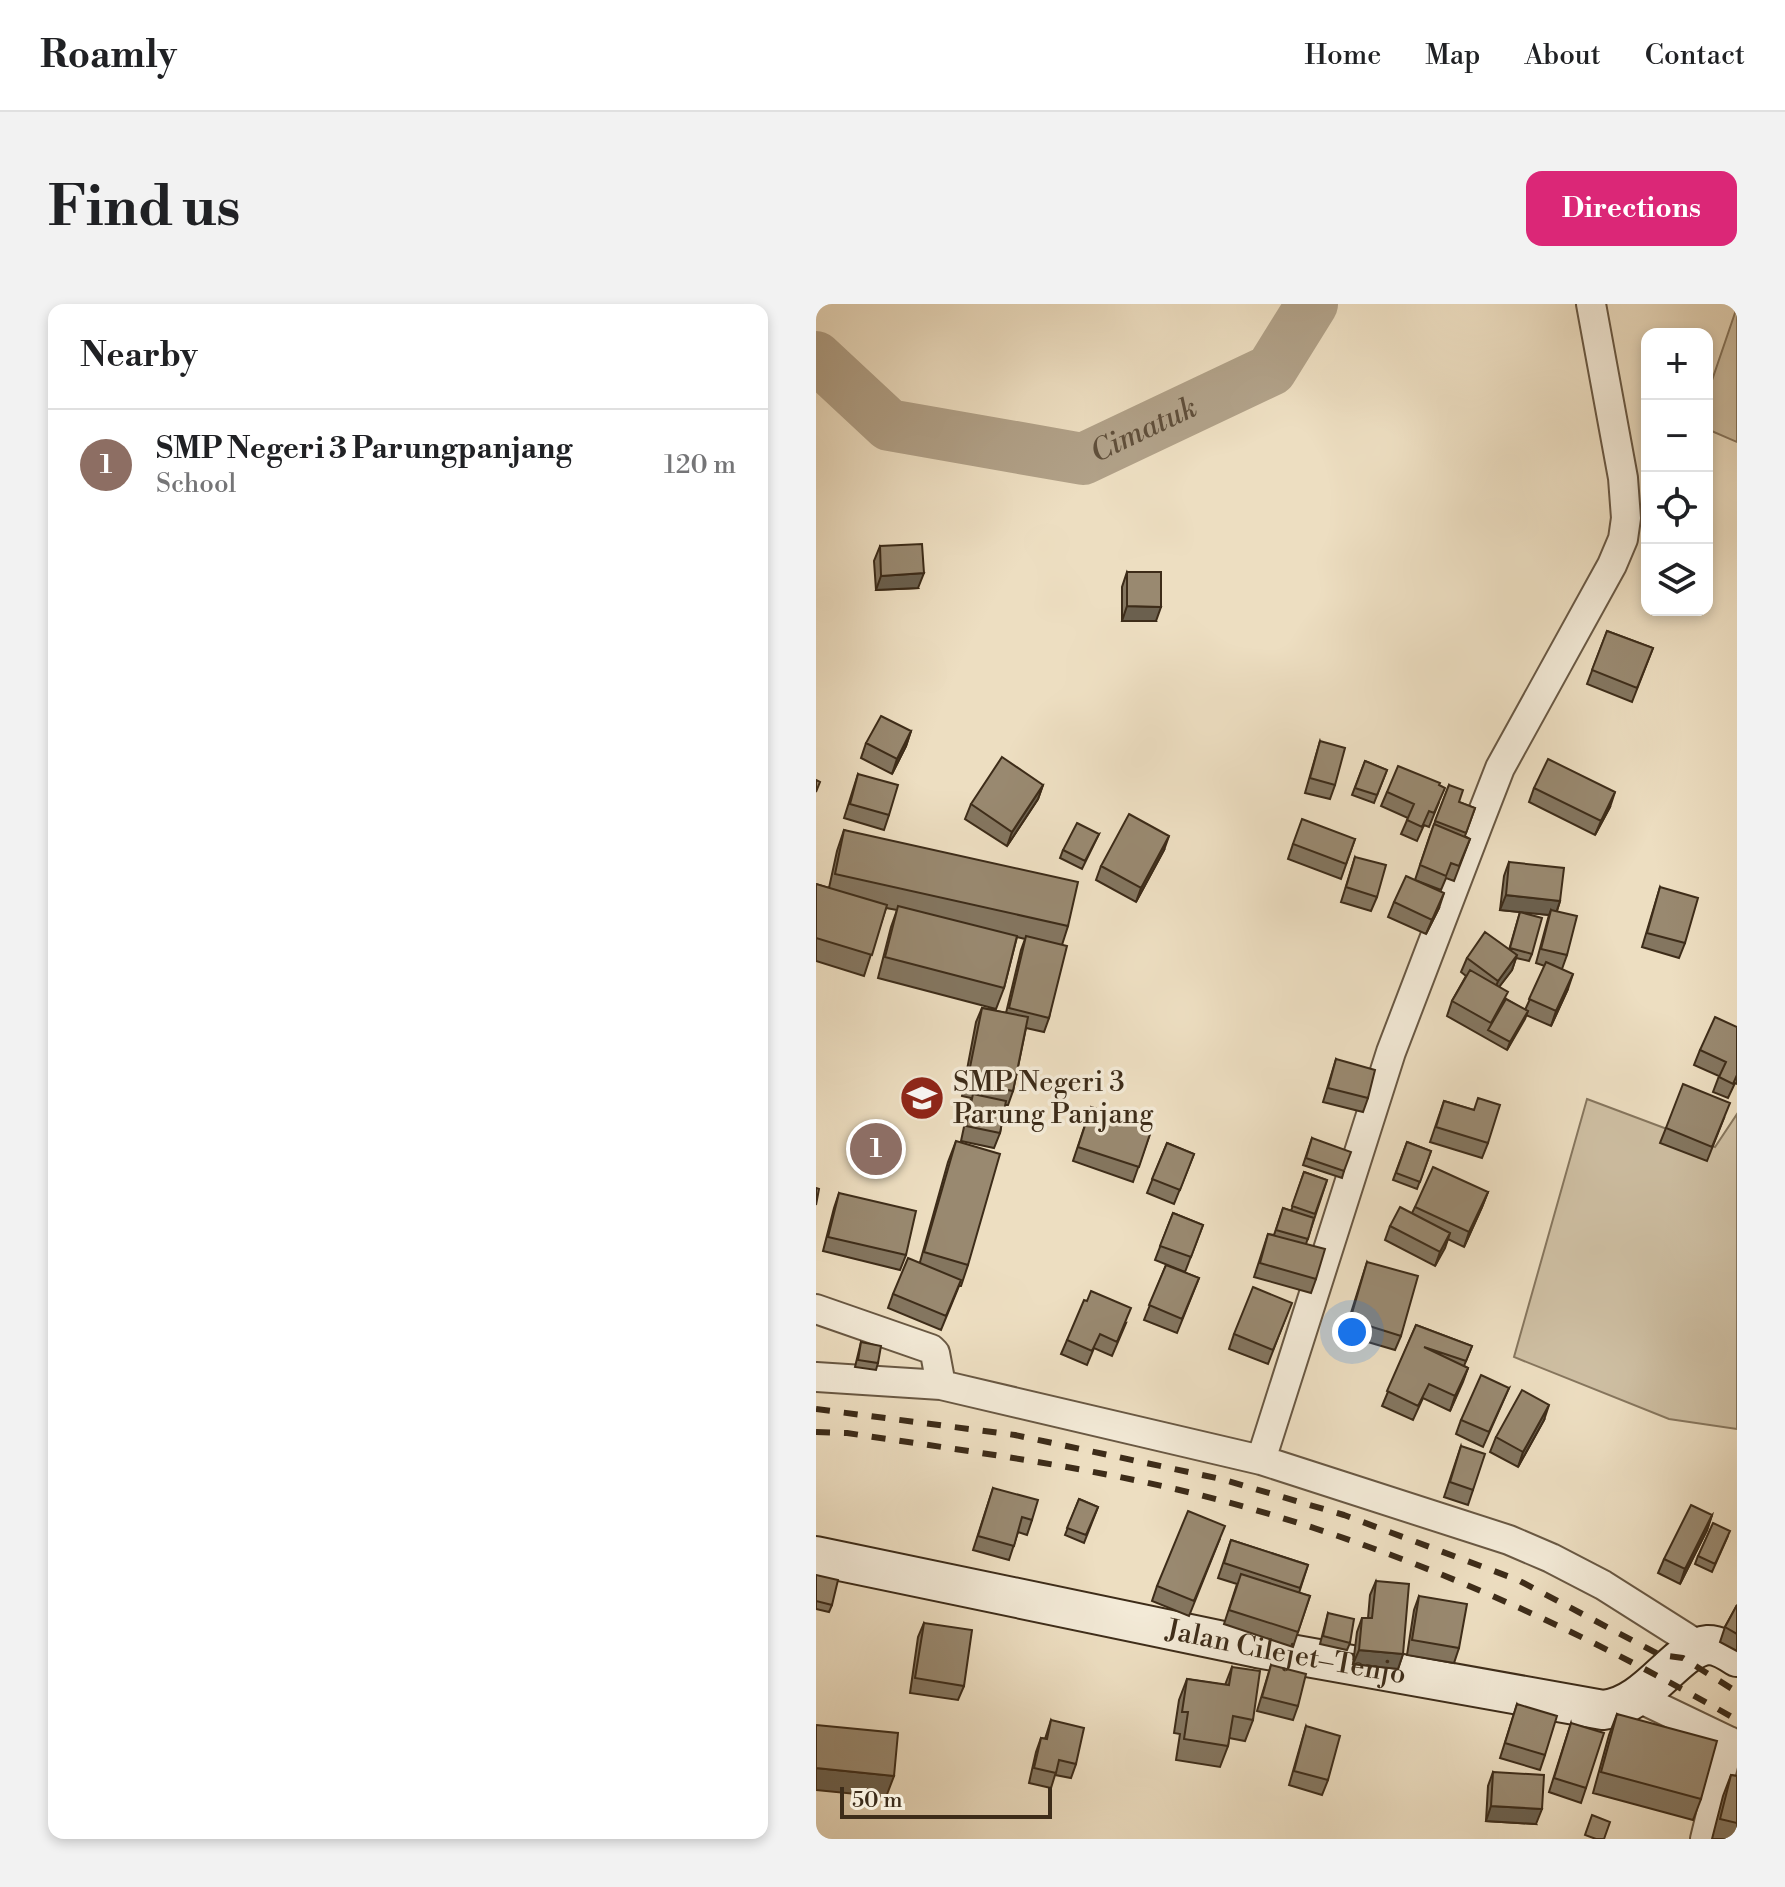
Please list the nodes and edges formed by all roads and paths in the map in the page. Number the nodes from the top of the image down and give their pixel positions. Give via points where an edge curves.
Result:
1 (1591, 304) edge
2 (816, 1309) edge
3 (816, 1377) edge
4 (941, 1385) junction
5 (1261, 1460) junction
6 (816, 1556) edge
7 (1719, 1652) edge
8 (1637, 1697) junction
9 (1733, 1743) edge
10 (1705, 1839) edge

1 - 5 street via 1623,478 1623,539 1500,768 1400,1025
2 - 4 street via 931,1349
3 - 4 street
4 - 5 street
5 - 7 street via 1509,1540 1603,1585
6 - 8 main road, Jalan Cilejet–Tenjo via 1257,1648 1592,1709 1613,1709
7 - 8 main road, Jalan Cilejet–Tenjo
8 - 9 street
9 - 10 street

